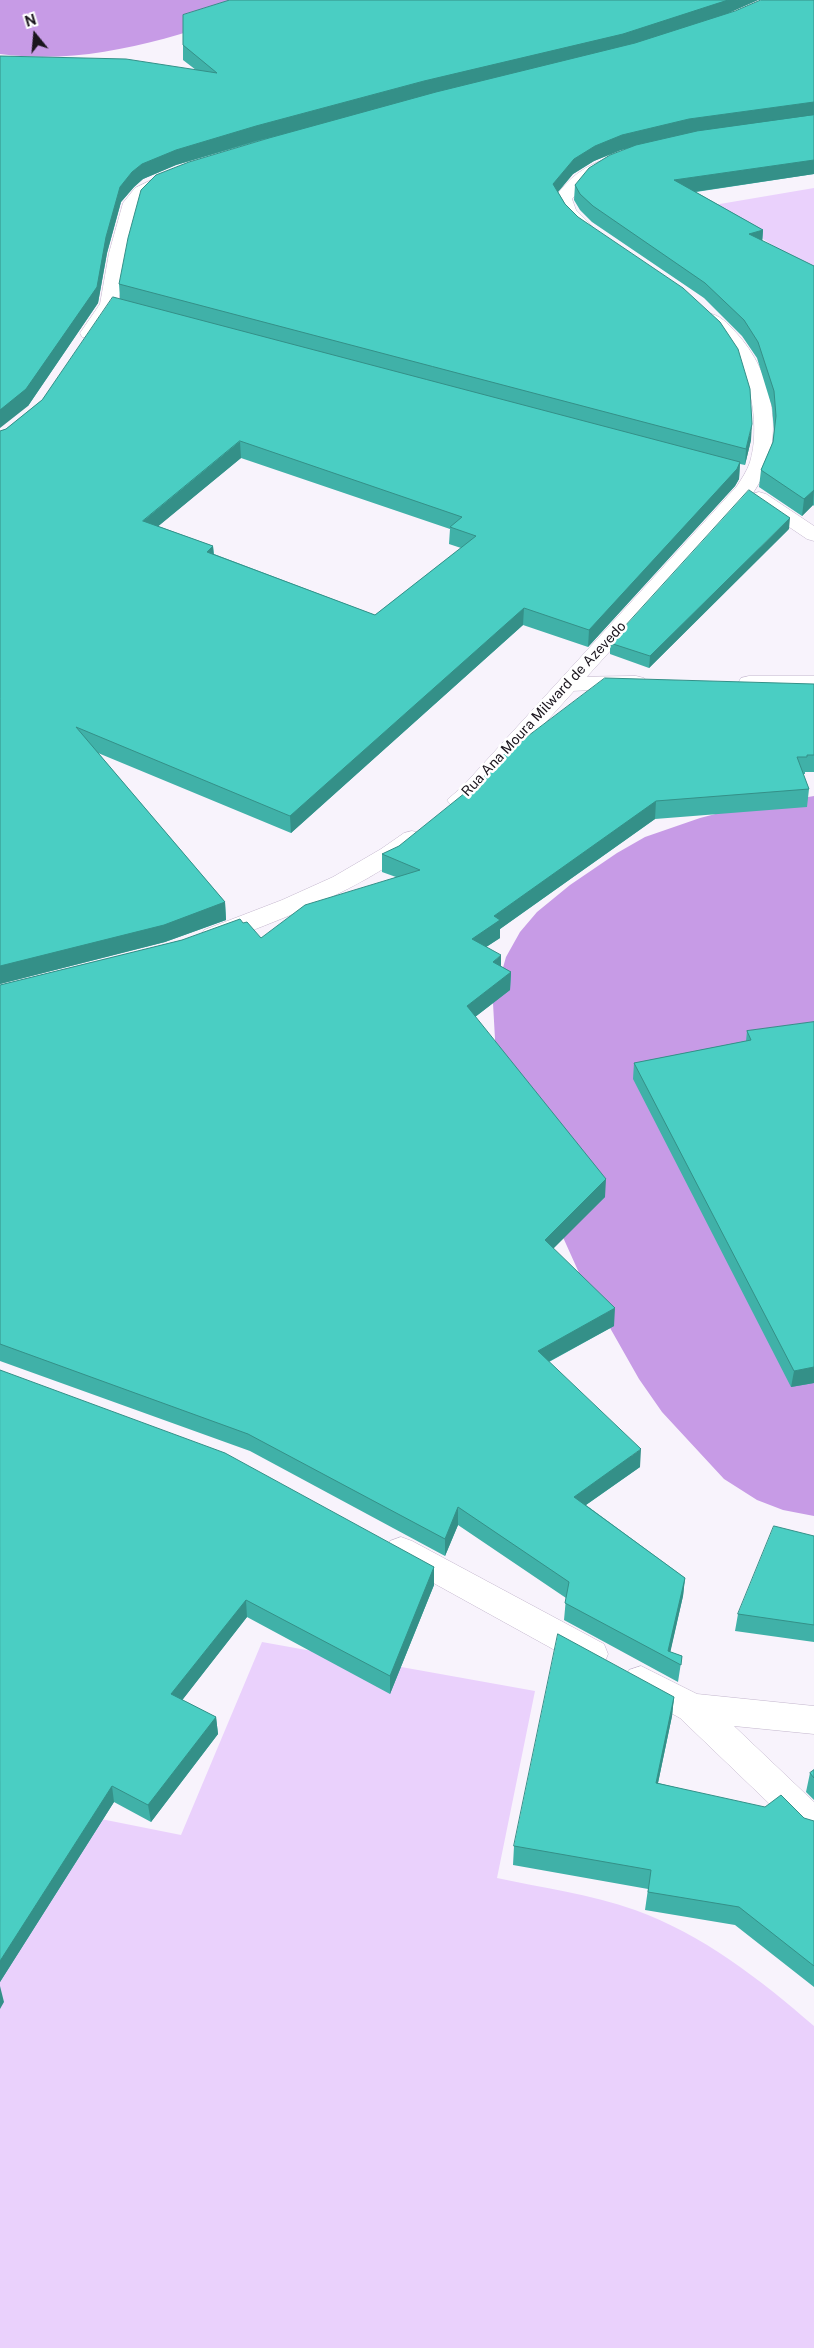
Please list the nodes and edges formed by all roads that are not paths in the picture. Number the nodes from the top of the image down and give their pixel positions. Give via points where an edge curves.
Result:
1 (624, 156) edge
2 (183, 170) edge
3 (602, 240) edge
4 (109, 304) junction
5 (697, 308) edge
6 (128, 309) edge
7 (78, 351) edge
8 (744, 478) junction
9 (814, 535) edge
10 (658, 683) edge
11 (726, 683) edge
12 (814, 683) edge
13 (570, 684) junction
14 (192, 943) edge
15 (377, 1537) edge
16 (692, 1708) junction
17 (814, 1720) edge
18 (814, 1824) edge

1 - 3 street via 596,169 570,187 563,199 568,212
2 - 4 street via 150,185 132,203 118,253
4 - 6 street
4 - 7 street
5 - 8 street via 723,330 745,357 760,398 765,434 760,462
8 - 9 street
8 - 13 street, Rua Ana Moura Milward de Azevedo
10 - 13 street
11 - 12 street
13 - 14 street, Rua Ana Moura Milward de Azevedo via 471,791 389,857 264,917
15 - 16 street
16 - 17 street
16 - 18 street

